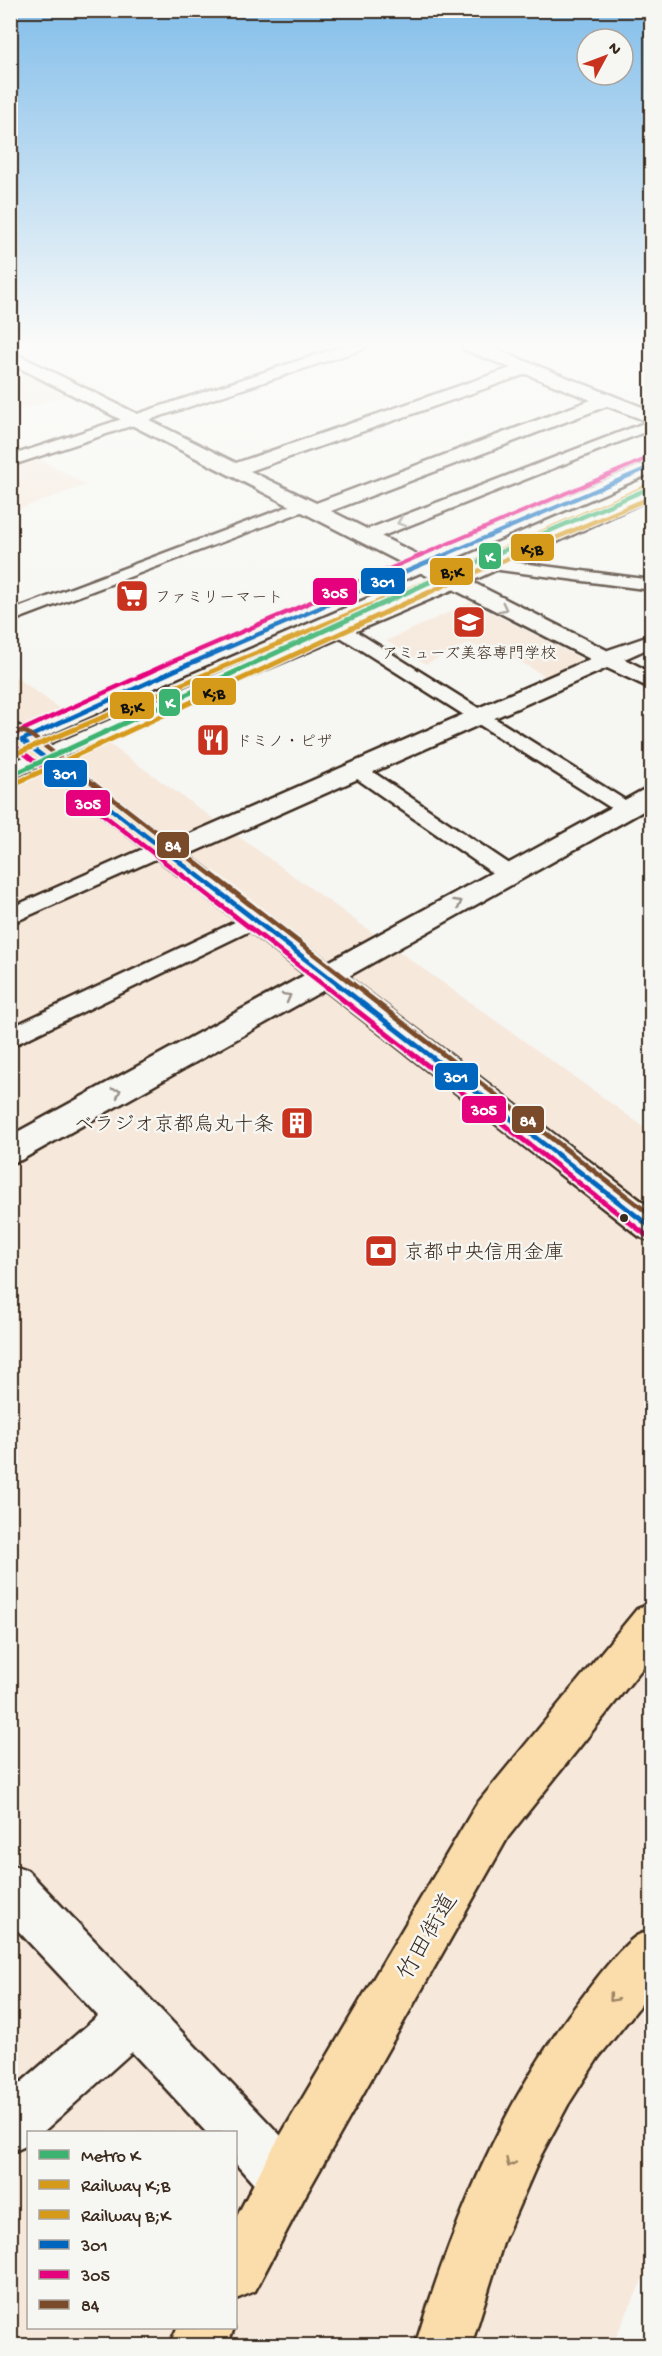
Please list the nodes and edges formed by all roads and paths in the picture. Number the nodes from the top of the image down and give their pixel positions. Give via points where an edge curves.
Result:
1 (25, 456) edge
2 (206, 456) edge
3 (274, 456) edge
4 (452, 456) edge
5 (570, 456) edge
6 (10, 461) edge
7 (651, 466) edge
8 (234, 470) junction
9 (651, 490) edge
10 (308, 508) junction
11 (364, 537) junction
12 (490, 564) junction
13 (418, 565) junction
14 (451, 582) junction
15 (651, 585) edge
16 (10, 617) edge
17 (340, 629) junction
18 (651, 640) edge
19 (607, 660) junction
20 (651, 682) edge
21 (479, 716) junction
22 (22, 743) edge
23 (357, 771) junction
24 (10, 772) edge
25 (651, 795) edge
26 (626, 809) junction
27 (165, 850) junction
28 (509, 874) junction
29 (10, 916) edge
30 (254, 920) junction
31 (327, 976) junction
32 (10, 1039) edge
33 (10, 1151) edge
34 (651, 1228) edge
35 (651, 1623) edge
36 (10, 1887) edge
37 (651, 1954) edge
38 (133, 2018) junction
39 (10, 2127) edge
40 (285, 2179) junction
41 (237, 2270) edge
42 (206, 2329) edge
43 (197, 2346) edge
44 (444, 2346) edge

1 - 6 lane
2 - 8 street
3 - 8 street
4 - 10 street
5 -> 11 lane
7 - 13 street
8 - 10 street
9 - 12 street
10 - 11 street
10 - 16 lane
11 - 13 street
12 - 14 street
12 - 15 lane
13 - 14 street
13 - 22 street via 180,668
14 - 17 street
14 -> 19 street
17 - 21 lane
17 - 22 street
18 - 19 lane
19 - 20 street
19 - 21 street
21 - 23 street
21 - 26 lane
22 - 24 street
22 - 27 main road
23 - 27 street
23 - 28 lane
25 - 26 street
26 - 28 street
27 - 29 lane
27 - 30 main road
31 -> 28 street
30 - 31 main road
30 - 32 lane
33 -> 31 street
31 - 34 main road
35 - 40 main road, 竹田街道 via 492,1821
36 - 38 street
37 -> 44 main road via 593,2022 551,2085 511,2160 474,2248
38 - 39 street
38 - 40 street
40 - 41 main road, 竹田街道
42 - 43 main road

